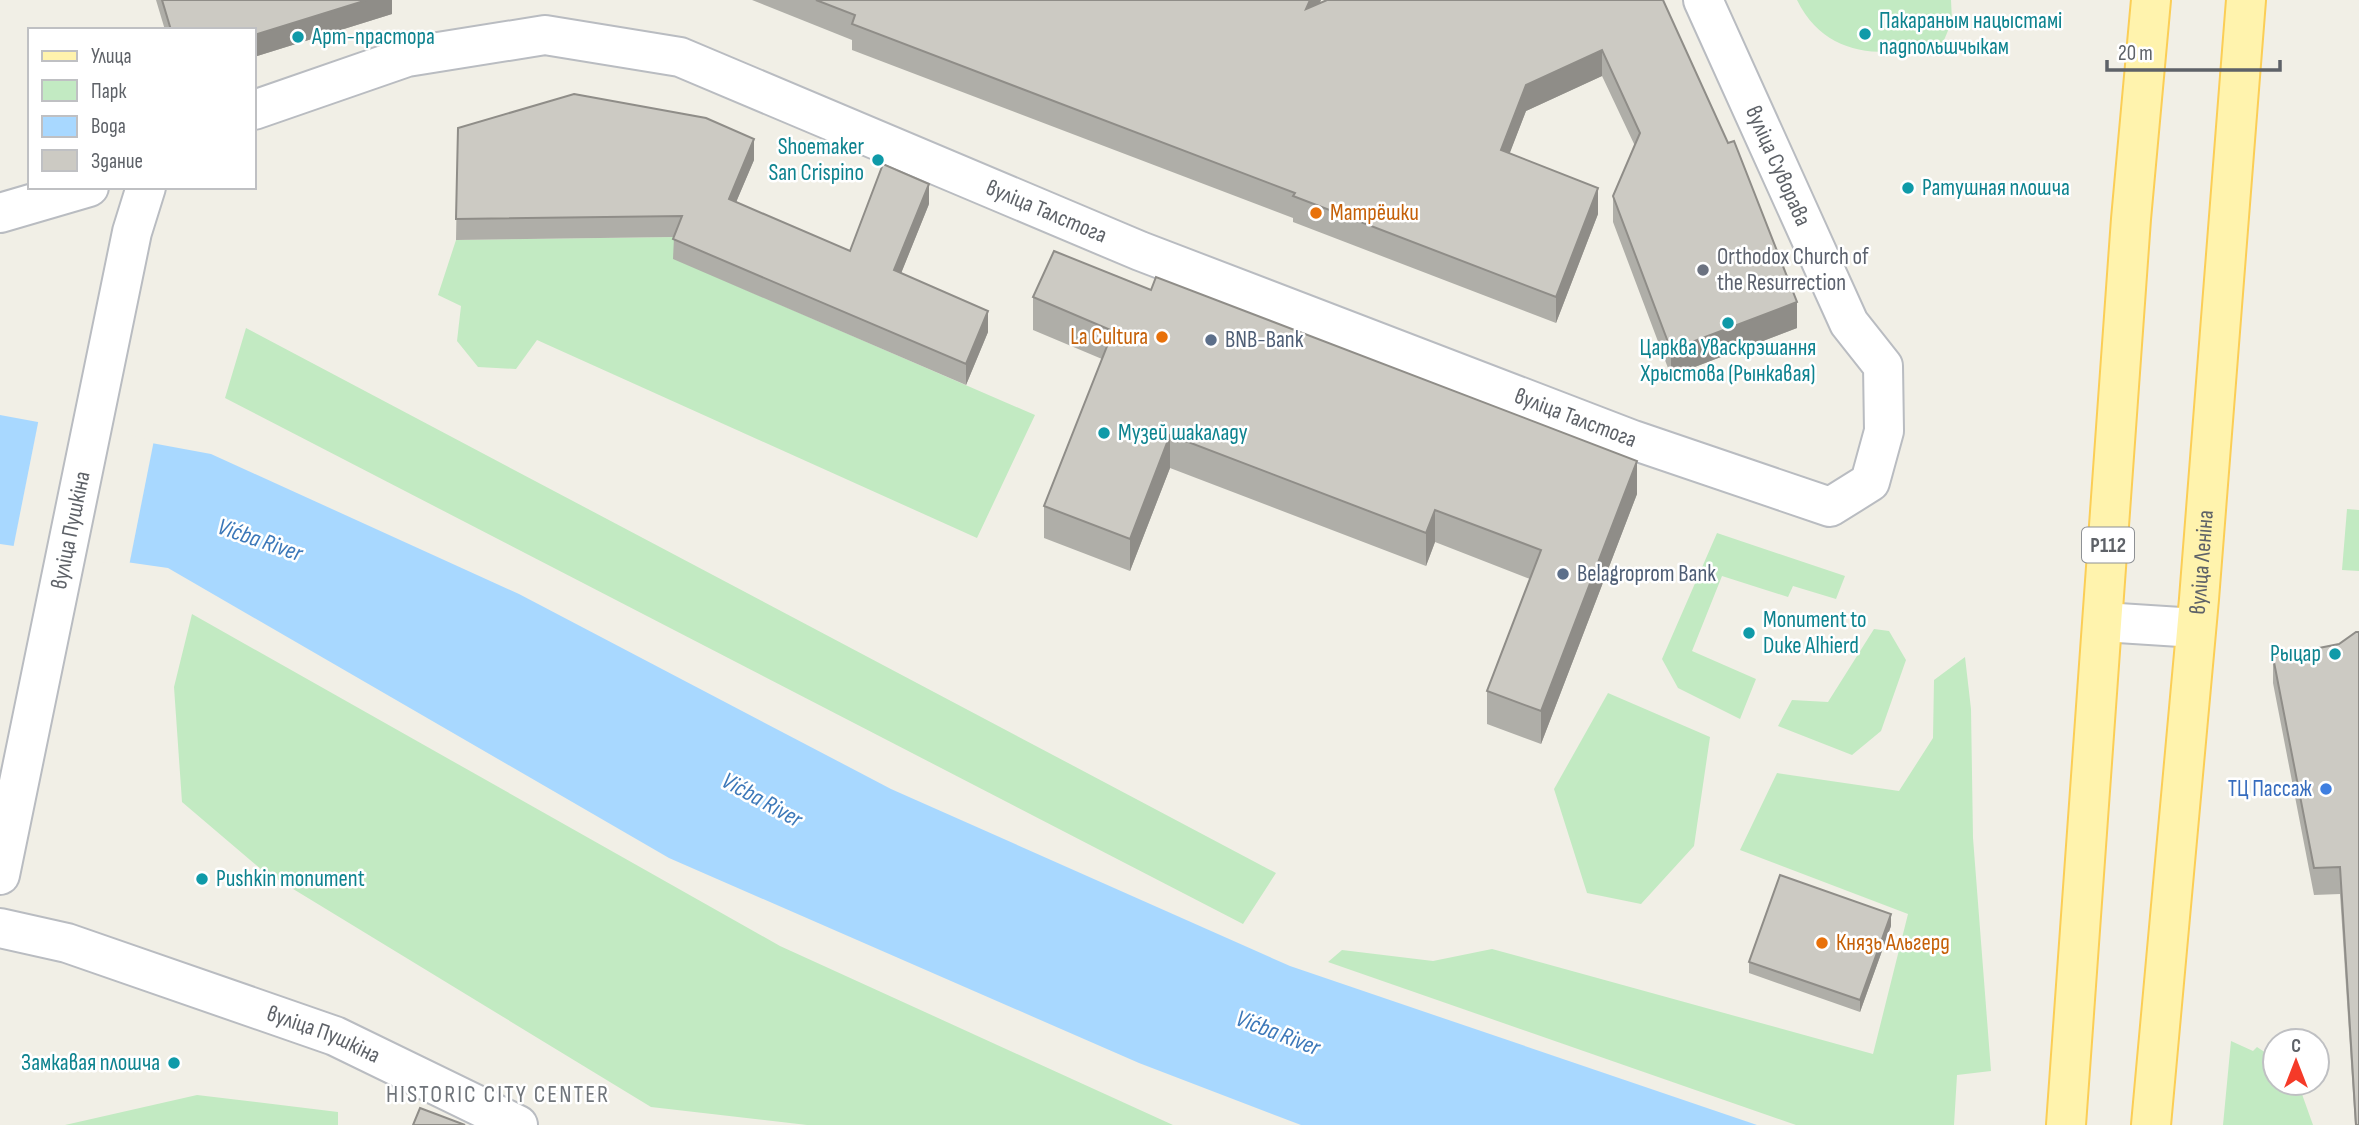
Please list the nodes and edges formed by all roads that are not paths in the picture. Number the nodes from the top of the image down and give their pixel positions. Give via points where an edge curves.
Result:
1 (1703, 0) edge
2 (2151, 0) edge
3 (2246, 0) edge
4 (256, 109) edge
5 (82, 189) edge
6 (145, 189) edge
7 (0, 213) edge
8 (1830, 507) joint
9 (2103, 622) junction
10 (2196, 628) junction
11 (0, 874) edge
12 (0, 928) edge
13 (2067, 1107) edge
14 (2152, 1111) edge
15 (518, 1125) edge

1 - 8 street, вуліца Суворава via 1849,323 1883,366 1884,431 1870,481
2 - 9 main road, Р112
3 - 10 main road, вуліца Леніна
4 - 8 street, вуліца Талстога via 407,57 545,35 680,57 1140,251 1633,440
5 - 7 street
6 - 11 street, вуліца Пушкіна via 132,232
9 - 10 street
9 - 13 main road, Р112
10 - 14 main road, вуліца Леніна
12 - 15 street, вуліца Пушкіна via 68,943 335,1036

